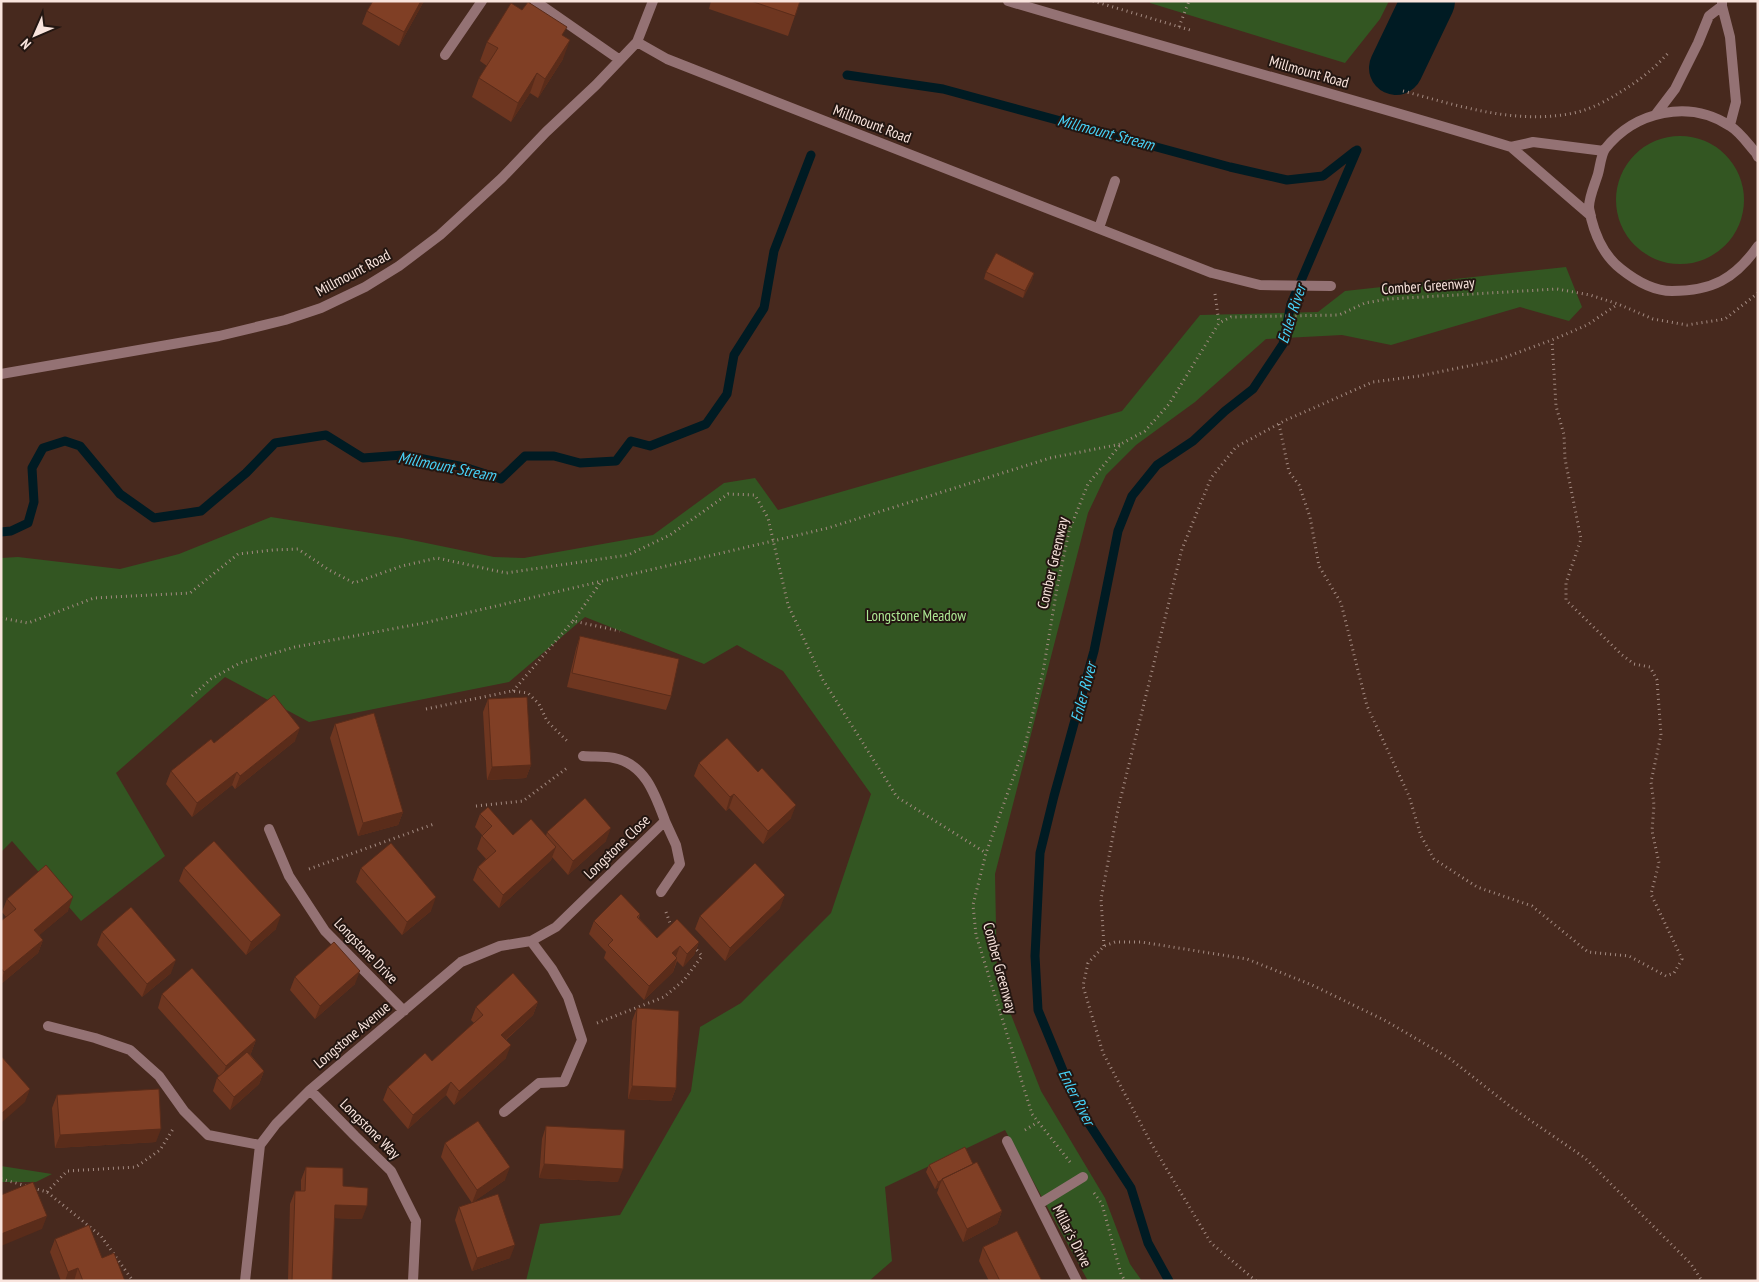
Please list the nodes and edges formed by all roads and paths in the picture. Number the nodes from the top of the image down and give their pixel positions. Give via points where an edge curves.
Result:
1 (482, 1) edge
2 (535, 1) edge
3 (653, 1) edge
4 (1008, 1) edge
5 (1092, 1) edge
6 (1189, 1) edge
7 (1722, 4) edge
8 (1179, 26) junction
9 (1194, 31) dead end
10 (637, 42) junction
11 (1672, 49) dead end
12 (446, 55) dead end
13 (620, 60) junction
14 (1395, 89) dead end
15 (1656, 114) junction
16 (1730, 125) junction
17 (1511, 147) junction
18 (1604, 151) junction
19 (1757, 156) edge
20 (1115, 181) dead end
21 (1591, 216) junction
22 (1099, 228) junction
23 (1758, 246) edge
24 (1212, 273) junction
25 (1331, 286) dead end
26 (1758, 293) edge
27 (1618, 304) junction
28 (1219, 323) junction
29 (1552, 340) junction
30 (1, 374) edge
31 (1279, 424) junction
32 (1121, 444) junction
33 (772, 541) junction
34 (601, 582) junction
35 (1, 618) edge
36 (573, 621) junction
37 (620, 631) dead end
38 (512, 692) junction
39 (192, 696) dead end
40 (426, 709) dead end
41 (583, 756) junction
42 (476, 806) dead end
43 (665, 821) junction
44 (434, 824) dead end
45 (269, 829) dead end
46 (986, 853) junction
47 (289, 876) junction
48 (660, 892) joint
49 (589, 895) joint
50 (676, 930) edge
51 (531, 941) junction
52 (689, 943) edge
53 (1104, 946) junction
54 (404, 1011) junction
55 (48, 1026) dead end
56 (579, 1030) junction
57 (310, 1090) junction
58 (184, 1112) junction
59 (504, 1112) dead end
60 (1007, 1141) dead end
61 (260, 1145) junction
62 (1083, 1177) junction
63 (1, 1179) edge
64 (47, 1192) junction
65 (1039, 1204) junction
66 (133, 1281) edge
67 (245, 1281) edge
68 (413, 1281) edge
69 (1077, 1281) edge
70 (1125, 1281) edge
71 (1256, 1281) edge
72 (1702, 1281) edge

1 - 12 street
2 - 13 street
3 - 10 street, Millmount Road
4 - 17 street, Millmount Road
5 - 8 path
6 - 8 path
7 - 15 street via 1709,16 1675,89
7 - 16 street via 1730,37 1736,102
8 - 9 path
10 - 13 street, Millmount Road
10 - 22 street, Millmount Road via 667,59
11 - 14 path via 1656,67 1633,84 1602,103 1576,113 1541,117 1491,114
13 - 30 street, Millmount Road via 440,235 364,287 321,308 219,336
15 - 16 street via 1681,110 1704,113
15 - 18 street via 1624,129
16 - 19 street
17 - 18 street, Millmount Road via 1533,142
17 - 21 street
18 - 21 street via 1589,208
20 - 22 street
21 - 23 street via 1596,237 1612,262 1635,280 1663,291 1693,291 1722,282 1745,264
22 - 24 street, Millmount Road
24 - 25 street, Millmount Road via 1260,285
24 - 28 path
26 - 27 path, Comber Greenway via 1725,319 1687,325 1653,319
27 - 28 path, Comber Greenway via 1557,289 1388,299 1365,303 1339,315 1250,316
27 - 29 path via 1587,325
28 - 32 path, Comber Greenway via 1169,404 1145,431
29 - 31 path via 1498,360 1373,382
29 - 31 path via 1556,406 1564,435 1565,459 1581,539 1566,583 1566,600 1622,655 1634,664 1650,667 1658,680 1661,735 1651,782 1654,805 1652,831 1659,863 1651,894 1682,959 1674,974 1666,976 1629,956 1588,952 1532,906 1477,887 1434,859 1421,836 1409,796 1366,706 1341,603 1319,566 1310,517 1299,485 1289,472
31 - 53 path via 1236,447 1211,478 1182,549 1116,818 1102,899
32 - 33 path via 1050,458 828,528
32 - 46 path, Comber Greenway via 1088,484 1069,531 1043,672 1027,736
33 - 34 path
33 - 35 path via 768,518 755,495 728,494 670,535 628,554 506,573 437,558 354,583 298,549 273,550 238,554 190,593 94,598 28,623
33 - 46 path via 788,605 823,680 897,797
34 - 36 path
34 - 39 path via 424,623 295,647 240,664 211,679
36 - 37 path
36 - 38 path
38 - 40 path
38 - 41 path via 528,693 539,704 547,721
41 - 42 path via 523,801
41 - 43 street, Longstone Close via 615,758 638,768 654,792
43 - 48 street, Longstone Close via 680,864
43 - 49 street, Longstone Close
44 - 47 path
45 - 47 street, Longstone Drive
46 - 62 path, Comber Greenway via 973,905 976,935 1032,1114
47 - 54 street, Longstone Drive via 325,932
48 - 50 path via 670,923
49 - 51 street, Longstone Avenue via 556,927
51 - 54 street, Longstone Avenue via 500,946 461,962
51 - 56 street via 568,997
52 - 56 path via 702,956 684,980 664,997
53 - 71 path via 1088,964 1082,986 1103,1053 1151,1143 1211,1243
53 - 72 path via 1115,942 1141,942 1247,959 1312,985 1386,1021 1449,1058 1511,1107 1585,1158 1692,1264
54 - 57 street, Longstone Avenue
55 - 58 street via 130,1050 159,1076
56 - 59 street via 582,1040 564,1082 539,1083
57 - 61 street, Longstone Avenue
57 - 68 street, Longstone Way via 391,1171 416,1222
58 - 61 street via 208,1135
58 - 64 path via 160,1150 136,1167 67,1171
60 - 65 street, Millar's Drive
61 - 67 street
62 - 65 street, Millar's Drive
62 - 70 path, Comber Greenway via 1102,1204
63 - 64 path
64 - 66 path via 100,1236
65 - 69 street, Millar's Drive

